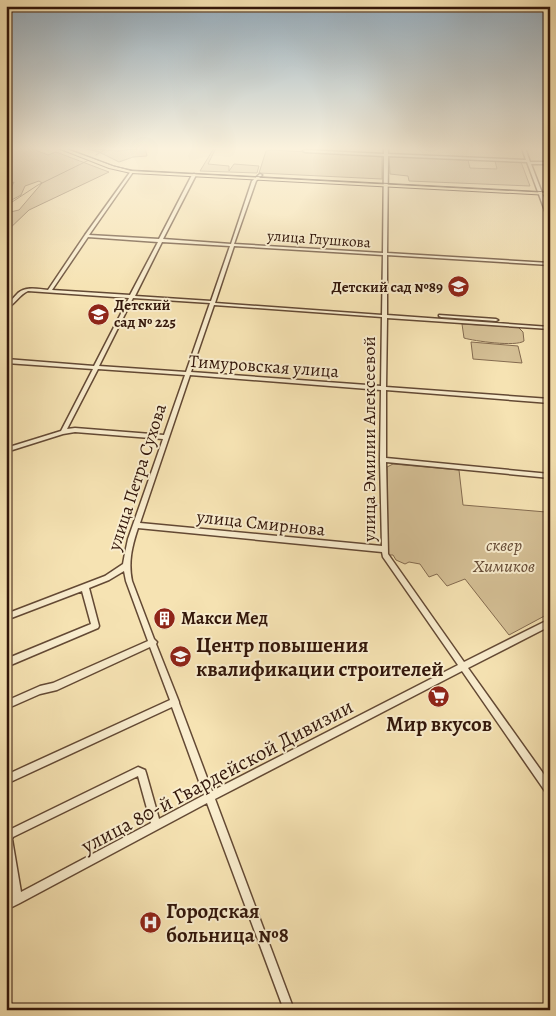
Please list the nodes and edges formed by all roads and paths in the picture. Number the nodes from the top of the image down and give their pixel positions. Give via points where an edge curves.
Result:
1 (115, 195) edge
2 (184, 195) edge
3 (249, 195) edge
4 (386, 195) edge
5 (542, 195) edge
6 (550, 219) edge
7 (86, 236) junction
8 (161, 240) junction
9 (233, 245) junction
10 (385, 254) junction
11 (550, 264) edge
12 (49, 291) junction
13 (132, 297) junction
14 (213, 302) junction
15 (6, 308) edge
16 (384, 314) junction
17 (550, 324) edge
18 (550, 328) edge
19 (6, 361) edge
20 (96, 368) junction
21 (188, 374) junction
22 (384, 388) junction
23 (550, 401) edge
24 (63, 432) junction
25 (166, 437) junction
26 (6, 450) edge
27 (383, 460) junction
28 (550, 476) edge
29 (136, 526) junction
30 (383, 549) junction
31 (126, 566) junction
32 (85, 587) junction
33 (6, 617) edge
34 (550, 622) edge
35 (153, 642) junction
36 (6, 662) edge
37 (462, 668) junction
38 (175, 702) junction
39 (6, 705) edge
40 (6, 780) edge
41 (550, 791) edge
42 (210, 797) junction
43 (156, 826) junction
44 (17, 900) junction
45 (6, 905) edge
46 (289, 1010) edge

1 - 7 street
2 - 8 street
3 - 9 street, улица Петра Сухова
4 - 10 street, улица Эмилии Алексеевой
5 - 6 street
7 - 8 street, улица Глушкова
7 - 12 street
8 - 9 street, улица Глушкова
8 - 13 street
9 - 10 street, улица Глушкова
9 - 14 street, улица Петра Сухова
10 - 11 street, улица Глушкова
10 - 16 street, улица Эмилии Алексеевой
12 - 13 street
12 - 15 street via 24,291
13 - 14 street
13 - 20 street
14 - 16 street
14 - 21 street, улица Петра Сухова
16 - 17 street
16 - 18 street
16 - 22 street, улица Эмилии Алексеевой
19 - 20 street, Тимуровская улица
20 - 21 street, Тимуровская улица
20 - 24 street
21 - 22 street, Тимуровская улица
21 - 25 street, улица Петра Сухова
22 - 23 street, Тимуровская улица
22 - 27 street, улица Эмилии Алексеевой
24 - 25 street via 75,430
24 - 26 street
25 - 29 street, улица Петра Сухова
27 - 28 street
27 - 30 street, улица Эмилии Алексеевой
29 - 30 street, улица Смирнова
29 - 31 street, улица Петра Сухова
30 - 37 street, улица Эмилии Алексеевой via 387,561
31 - 32 street
31 - 35 street, улица Петра Сухова
32 - 33 street
32 - 36 street via 95,626
34 - 37 street, улица 80-й Гвардейской Дивизии
35 - 38 street, улица Петра Сухова
35 - 39 street
37 - 41 street, улица Эмилии Алексеевой
37 - 42 street, улица 80-й Гвардейской Дивизии
38 - 40 street
38 - 42 street, улица Петра Сухова
42 - 43 street, улица 80-й Гвардейской Дивизии
42 - 46 street, улица Петра Сухова
43 - 44 street, улица 80-й Гвардейской Дивизии
43 - 44 street via 142,773 138,771 10,834 7,838
44 - 45 street, улица 80-й Гвардейской Дивизии

